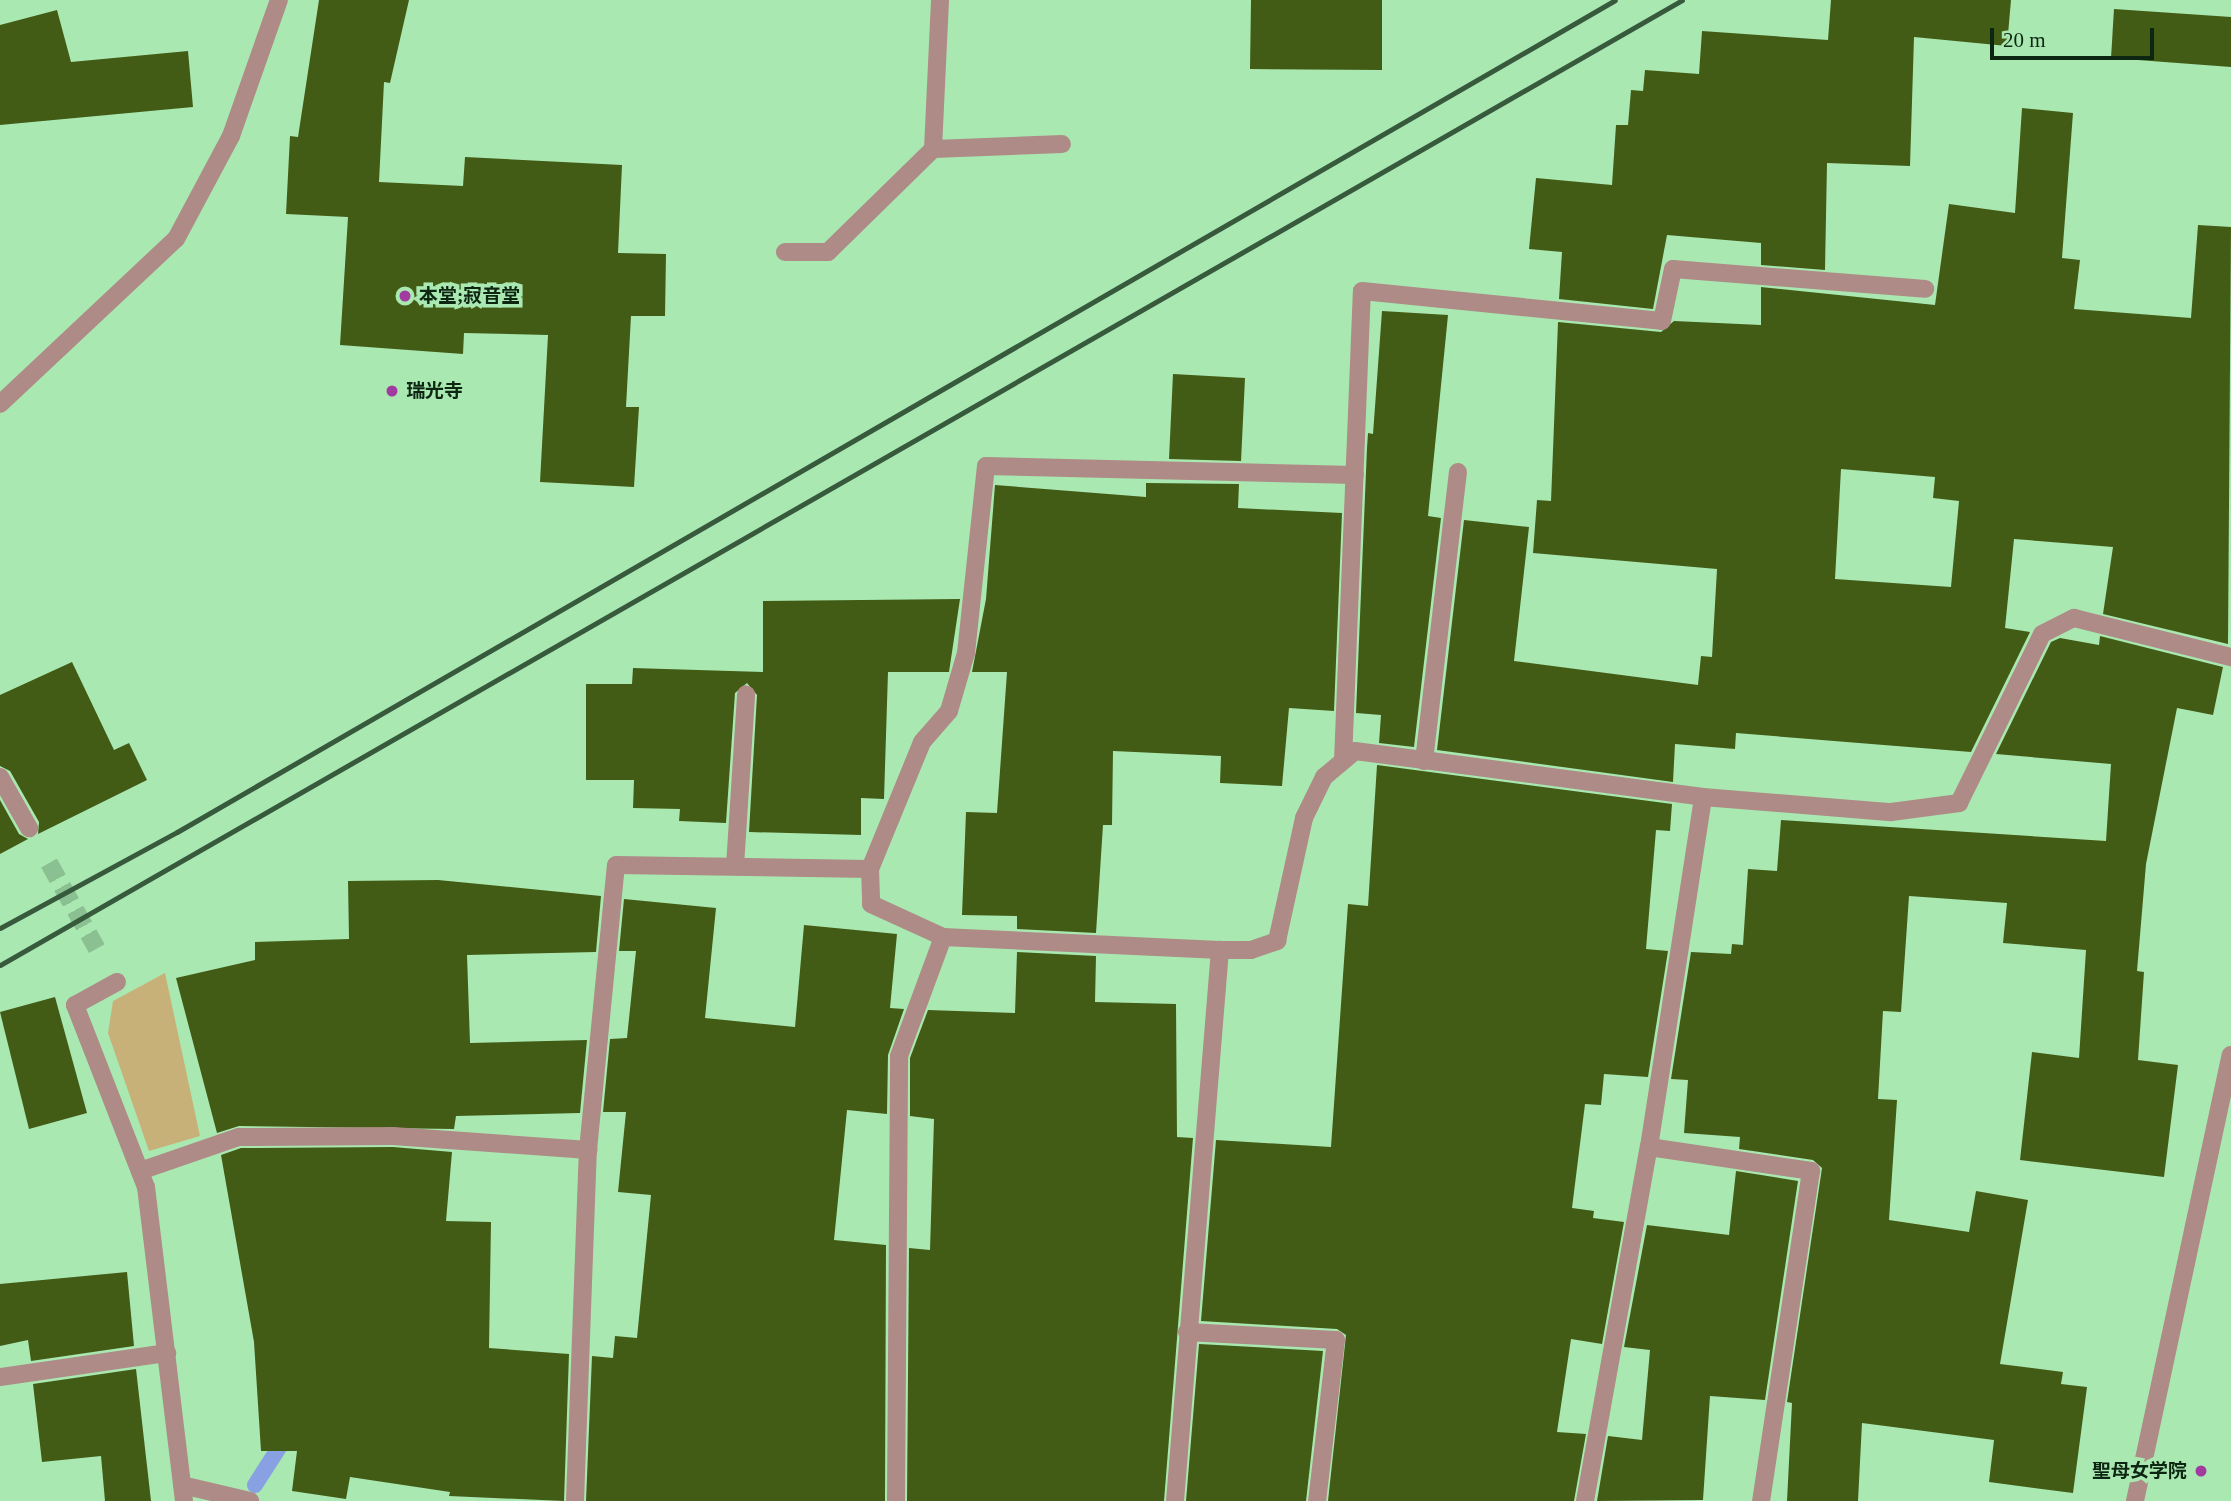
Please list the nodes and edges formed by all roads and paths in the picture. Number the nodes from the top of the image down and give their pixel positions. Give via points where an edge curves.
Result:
1 (279, 0) edge
2 (940, 0) edge
3 (1062, 144) dead end
4 (933, 149) junction
5 (785, 252) dead end
6 (1925, 289) dead end
7 (0, 404) edge
8 (1458, 472) dead end
9 (1355, 475) junction
10 (2231, 657) edge
11 (746, 694) dead end
12 (1343, 761) junction
13 (1424, 761) junction
14 (0, 777) edge
15 (1703, 797) junction
16 (29, 828) dead end
17 (735, 866) junction
18 (870, 869) junction
19 (943, 937) junction
20 (1220, 950) junction
21 (117, 982) dead end
22 (2231, 1055) edge
23 (1649, 1147) junction
24 (588, 1150) junction
25 (141, 1171) junction
26 (1187, 1332) junction
27 (167, 1353) junction
28 (0, 1377) edge
29 (183, 1493) edge
30 (250, 1501) edge
31 (575, 1501) edge
32 (897, 1501) edge
33 (1175, 1501) edge
34 (1317, 1501) edge
35 (1585, 1501) edge
36 (1761, 1501) edge
37 (2135, 1501) edge

1 - 7 street via 231,135 176,239
2 - 4 street
3 - 4 street
4 - 5 street via 828,253
6 - 9 street via 1673,269 1662,321 1362,291
8 - 13 street
9 - 12 street
9 - 18 street via 986,466 966,653 952,700 922,741
10 - 15 street via 2074,618 2042,634 1959,803 1891,812
11 - 17 street
12 - 13 street via 1355,751
12 - 20 street via 1324,777 1304,818 1278,941 1251,950
13 - 15 street
14 - 16 street
15 - 23 street
17 - 18 street
17 - 24 street via 616,865
18 - 19 street via 871,904
19 - 20 street
19 - 32 street via 899,1056
20 - 26 street
21 - 25 street via 75,1005
22 - 37 street
23 - 35 street
23 - 36 street via 1811,1171
24 - 25 street via 393,1136 239,1137
24 - 31 street
25 - 27 street
26 - 33 street
26 - 34 street via 1336,1340
27 - 28 street
27 - 29 street
29 - 30 street

